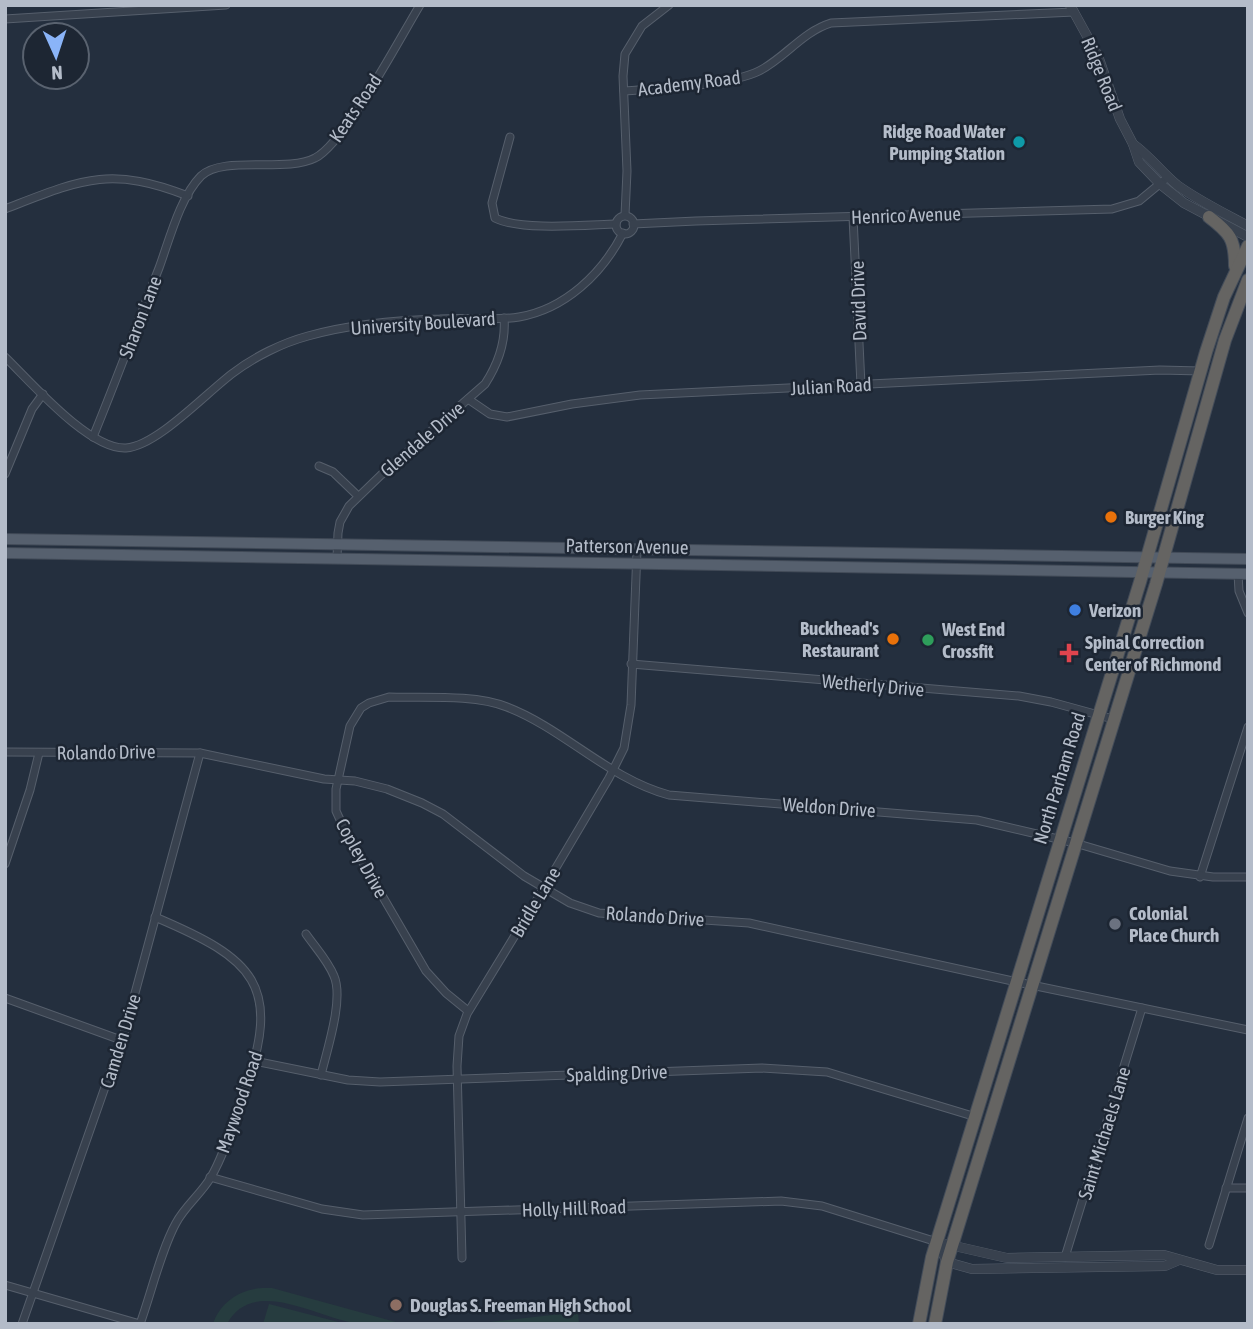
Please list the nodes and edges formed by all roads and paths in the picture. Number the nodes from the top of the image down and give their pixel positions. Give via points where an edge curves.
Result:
1 (80, 5) edge
2 (226, 5) edge
3 (420, 5) edge
4 (669, 5) edge
5 (1072, 9) edge
6 (79, 16) junction
7 (5, 19) edge
8 (624, 91) junction
9 (510, 137) dead end
10 (1133, 144) junction
11 (1168, 177) junction
12 (1160, 184) junction
13 (188, 196) junction
14 (5, 209) edge
15 (625, 215) junction
16 (853, 217) junction
17 (1209, 217) junction
18 (616, 224) junction
19 (633, 224) junction
20 (1248, 226) edge
21 (623, 233) junction
22 (1248, 237) edge
23 (1248, 246) edge
24 (1236, 271) junction
25 (1248, 281) edge
26 (504, 318) junction
27 (1214, 326) junction
28 (5, 357) edge
29 (1217, 366) junction
30 (1200, 371) junction
31 (862, 385) junction
32 (43, 394) junction
33 (468, 399) junction
34 (93, 437) junction
35 (319, 466) dead end
36 (5, 474) edge
37 (358, 496) junction
38 (5, 539) edge
39 (337, 545) junction
40 (637, 550) junction
41 (5, 553) edge
42 (337, 558) junction
43 (1146, 558) junction
44 (1163, 558) junction
45 (1248, 559) edge
46 (636, 564) junction
47 (1143, 572) junction
48 (1158, 573) junction
49 (1243, 574) edge
50 (1248, 613) edge
51 (631, 664) junction
52 (428, 699) joint
53 (1099, 715) junction
54 (1113, 719) junction
55 (1248, 727) edge
56 (5, 752) edge
57 (39, 753) junction
58 (200, 753) junction
59 (614, 769) junction
60 (338, 780) junction
61 (1060, 840) junction
62 (1075, 843) junction
63 (5, 864) edge
64 (1200, 877) junction
65 (1248, 877) edge
66 (544, 888) junction
67 (155, 917) junction
68 (306, 934) dead end
69 (1017, 982) junction
70 (1032, 985) junction
71 (5, 998) edge
72 (1142, 1008) junction
73 (468, 1012) junction
74 (1248, 1030) edge
75 (121, 1040) junction
76 (254, 1061) junction
77 (321, 1075) junction
78 (457, 1079) junction
79 (976, 1116) junction
80 (1248, 1118) edge
81 (210, 1177) junction
82 (1226, 1188) junction
83 (1248, 1188) edge
84 (461, 1212) junction
85 (937, 1242) junction
86 (952, 1244) junction
87 (1209, 1245) dead end
88 (1065, 1257) junction
89 (462, 1258) dead end
90 (1179, 1260) junction
91 (947, 1262) junction
92 (1248, 1270) edge
93 (5, 1285) edge
94 (32, 1294) junction
95 (918, 1323) edge
96 (22, 1324) edge
97 (140, 1324) edge
98 (935, 1324) edge

1 - 6 street
2 - 6 street
3 - 13 street, Keats Road via 326,151 296,164 214,169 198,179
4 - 8 street via 645,24 625,54
5 - 8 street, Academy Road via 831,23 811,31 747,76
5 - 10 street, Ridge Road via 1098,56
6 - 7 street
8 - 15 street
9 - 18 street via 492,203 493,216 531,225
10 - 11 street, Ridge Road
10 - 12 street, Ridge Road via 1139,162
11 - 12 street, Henrico Avenue
11 - 20 street, Ridge Road
12 - 16 street, Henrico Avenue via 1139,201 1112,209
12 - 17 street, Ridge Road
13 - 14 street via 127,178 104,178 70,184
13 - 34 street, Sharon Lane
15 - 18 street
15 - 19 street
16 - 19 street, Henrico Avenue
16 - 31 street, David Drive
17 - 22 street, Ridge Road
17 - 24 highway via 1231,237
18 - 21 street
19 - 21 street via 630,232
21 - 26 street, University Boulevard via 607,260 559,303 532,314
23 - 24 highway, North Parham Road
24 - 27 highway, North Parham Road
25 - 29 highway, North Parham Road
26 - 33 street, Glendale Drive via 505,337 494,369
26 - 34 street, University Boulevard via 398,320 307,336 236,371 141,445 114,447
27 - 29 highway via 1216,337 1209,359
27 - 30 highway, North Parham Road
28 - 32 street, University Boulevard
29 - 44 highway, North Parham Road
30 - 31 street, Julian Road
30 - 43 highway, North Parham Road
31 - 33 street, Julian Road via 640,395 507,417 490,414
32 - 34 street, University Boulevard
32 - 36 street
33 - 37 street, Glendale Drive
35 - 37 street via 333,472
37 - 39 street, Glendale Drive via 340,522
38 - 39 main road, Patterson Avenue
39 - 40 main road, Patterson Avenue
39 - 42 street, Glendale Drive
40 - 43 main road, Patterson Avenue
40 - 46 street, Bridle Lane
41 - 42 main road, Patterson Avenue
42 - 46 main road, Patterson Avenue
43 - 44 main road, Patterson Avenue
43 - 47 highway, North Parham Road
44 - 45 main road, Patterson Avenue
44 - 48 highway, North Parham Road
46 - 47 main road, Patterson Avenue
46 - 51 street, Bridle Lane
47 - 48 main road, Patterson Avenue
47 - 53 highway, North Parham Road
48 - 49 main road, Patterson Avenue
48 - 54 highway, North Parham Road
49 - 50 street via 1240,591
51 - 53 street, Wetherly Drive via 1019,696
51 - 59 street, Bridle Lane via 629,728
52 - 59 street, Weldon Drive via 491,702 510,708
52 - 60 street, Copley Drive via 388,698 361,708 350,726
53 - 54 street, Wetherly Drive
53 - 61 highway, North Parham Road
54 - 62 highway, North Parham Road
55 - 64 street
56 - 57 street, Rolando Drive
57 - 58 street, Rolando Drive
57 - 63 street
58 - 60 street, Rolando Drive
58 - 67 street, Camden Drive
59 - 61 street, Weldon Drive via 668,795 978,820
59 - 66 street, Bridle Lane
60 - 66 street, Rolando Drive via 387,789 443,814
60 - 73 street, Copley Drive via 336,811 344,828 426,971
61 - 62 street, Weldon Drive
61 - 69 highway, North Parham Road
62 - 64 street, Weldon Drive
62 - 70 highway, North Parham Road
64 - 65 street, Weldon Drive
66 - 69 street, Rolando Drive via 599,913 749,923
66 - 73 street, Bridle Lane
67 - 75 street, Camden Drive
67 - 76 street, Maywood Road via 214,945 250,976 262,1012
68 - 77 street via 337,985
69 - 70 street, Rolando Drive
69 - 79 highway, North Parham Road
70 - 72 street, Rolando Drive
70 - 86 highway, North Parham Road
71 - 75 street
72 - 74 street, Rolando Drive
72 - 88 street, Saint Michaels Lane
73 - 78 street, Bridle Lane via 459,1036
75 - 94 street, Camden Drive
76 - 77 street, Spalding Drive
76 - 81 street, Maywood Road
77 - 78 street, Spalding Drive via 380,1082
78 - 79 street, Spalding Drive via 807,1069
78 - 84 street, Bridle Lane
79 - 85 highway, North Parham Road
80 - 82 street
81 - 84 street, Holly Hill Road via 338,1212
81 - 97 street, Maywood Road via 175,1224
82 - 83 street
82 - 87 street
84 - 85 street, Holly Hill Road via 780,1202 822,1206
84 - 89 street, Bridle Lane
85 - 86 street, Holly Hill Road
85 - 91 street
85 - 95 highway, North Parham Road
86 - 88 street, Holly Hill Road via 995,1257
86 - 91 highway, North Parham Road
88 - 90 street, Holly Hill Road via 1164,1255
90 - 91 street via 1165,1266 981,1269
90 - 92 street, Holly Hill Road via 1221,1271
91 - 98 highway, North Parham Road
93 - 94 street
94 - 96 street, Camden Drive
94 - 97 street

